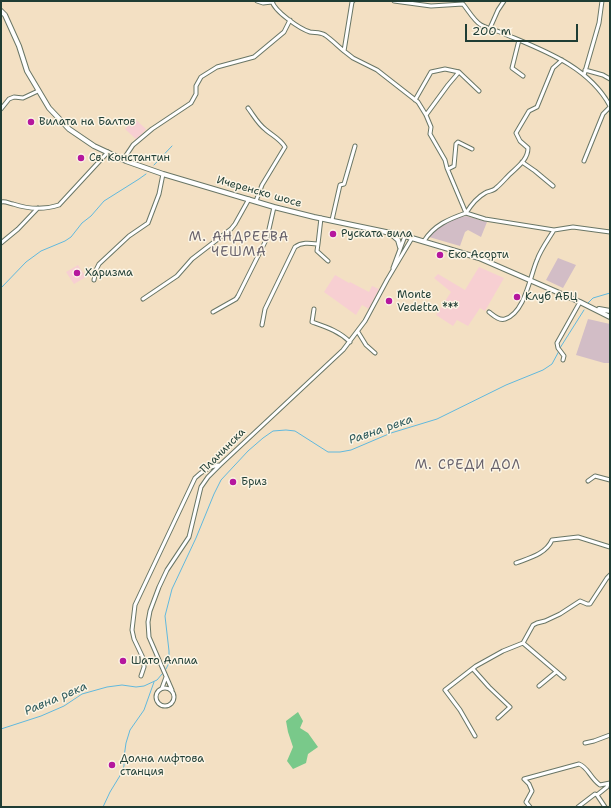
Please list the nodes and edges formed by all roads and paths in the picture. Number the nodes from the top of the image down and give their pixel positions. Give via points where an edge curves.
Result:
1 (257, 1) edge
2 (272, 1) edge
3 (353, 1) edge
4 (394, 1) edge
5 (504, 1) edge
6 (602, 1) edge
7 (1, 10) edge
8 (290, 20) junction
9 (490, 28) junction
10 (519, 40) junction
11 (344, 51) junction
12 (562, 60) junction
13 (585, 70) junction
14 (459, 72) junction
15 (584, 75) junction
16 (523, 76) dead end
17 (610, 79) edge
18 (38, 91) junction
19 (479, 91) dead end
20 (415, 100) junction
21 (610, 107) edge
22 (248, 108) dead end
23 (1, 109) edge
24 (426, 115) junction
25 (355, 146) dead end
26 (472, 149) dead end
27 (108, 152) junction
28 (123, 160) junction
29 (584, 161) dead end
30 (522, 162) junction
31 (448, 169) junction
32 (163, 174) junction
33 (553, 186) dead end
34 (249, 199) junction
35 (256, 201) junction
36 (1, 202) edge
37 (274, 207) junction
38 (38, 208) junction
39 (466, 213) junction
40 (321, 218) junction
41 (332, 220) junction
42 (554, 230) junction
43 (610, 232) edge
44 (389, 233) junction
45 (405, 236) junction
46 (412, 238) junction
47 (424, 241) junction
48 (1, 243) edge
49 (318, 244) junction
50 (400, 247) junction
51 (328, 261) dead end
52 (391, 273) junction
53 (530, 279) junction
54 (94, 280) dead end
55 (143, 299) dead end
56 (580, 302) junction
57 (593, 308) junction
58 (314, 309) dead end
59 (610, 311) edge
60 (213, 312) dead end
61 (489, 312) dead end
62 (610, 317) edge
63 (262, 325) dead end
64 (358, 332) junction
65 (350, 342) junction
66 (375, 353) dead end
67 (563, 360) dead end
68 (220, 465) junction
69 (610, 480) edge
70 (588, 481) dead end
71 (610, 547) edge
72 (516, 564) dead end
73 (610, 575) edge
74 (523, 642) junction
75 (473, 668) junction
76 (556, 672) junction
77 (141, 676) dead end
78 (166, 677) junction
79 (564, 678) dead end
80 (539, 686) dead end
81 (162, 688) junction
82 (172, 690) junction
83 (498, 718) dead end
84 (610, 734) edge
85 (475, 736) dead end
86 (585, 743) dead end
87 (609, 783) edge
88 (597, 795) junction
89 (530, 807) edge
90 (578, 807) edge
91 (605, 807) edge

1 - 2 street
2 - 8 street via 272,5
3 - 11 street
4 - 9 street via 431,6 463,4 481,25
5 - 9 street
6 - 13 street via 599,23
7 - 18 street, Ичеренско шосе
8 - 11 street via 309,32 324,34
8 - 28 street via 284,32 254,57 217,67 201,77 191,103 147,133 133,145
9 - 10 street
10 - 12 street
10 - 16 street via 512,68
11 - 20 street via 377,70
12 - 15 street
12 - 30 street via 553,68 537,107 530,111 516,133 528,148 528,154
13 - 15 street
13 - 17 street
14 - 19 street
14 - 20 street via 445,69 431,72
14 - 24 street
15 - 21 street via 603,94
18 - 23 street via 23,98 9,99
18 - 27 street, Ичеренско шосе via 49,108 69,129
20 - 24 street
21 - 29 street via 603,114
22 - 35 street via 258,123 281,140 285,147 262,184
24 - 31 street via 430,134 446,160
25 - 41 street via 344,184 340,185
26 - 31 street via 458,142 454,166
27 - 28 street, Ичеренско шосе
27 - 38 street via 59,205
28 - 32 street, Ичеренско шосе
30 - 33 street
30 - 39 street via 496,189 477,198
31 - 39 street
32 - 34 street, Ичеренско шосе
32 - 54 street via 159,194 148,223 129,236 99,264
34 - 35 street, Ичеренско шосе
34 - 55 street via 231,229 192,259 177,276
35 - 37 street, Ичеренско шосе
36 - 38 street
37 - 40 street, Ичеренско шосе
37 - 60 street via 267,238 240,292 236,298
38 - 48 street
39 - 42 street via 485,219
39 - 47 street via 446,220 428,234
40 - 41 street, Ичеренско шосе
40 - 49 street
41 - 44 street, Ичеренско шосе
42 - 43 street via 573,227
42 - 53 street via 536,260
44 - 45 street, Ичеренско шосе
44 - 50 street via 398,240
45 - 46 street, Ичеренско шосе
45 - 50 street
46 - 47 street, Ичеренско шосе
46 - 52 street
47 - 53 street, Ичеренско шосе via 479,258
49 - 51 street via 317,251
49 - 63 street via 305,243 295,247 265,309
50 - 52 street
52 - 64 street, Планинска
53 - 56 street, Ичеренско шосе
53 - 61 street via 521,304 511,315 500,319
56 - 57 street, Ичеренско шосе
56 - 67 street via 557,343 564,356
57 - 59 street
57 - 62 street
58 - 65 street via 312,322 343,335
64 - 65 street, Планинска
64 - 66 street
65 - 68 street, Планинска
68 - 77 street via 211,467 195,478 135,605 132,630 144,660
68 - 78 street, Планинска via 201,487 189,537 167,570 150,611 149,637
69 - 70 street via 595,476
71 - 72 street via 578,537 552,540 549,546 536,556
73 - 74 street via 593,602 587,604 580,601 560,614 533,625
74 - 75 street
74 - 76 street
75 - 83 street via 510,707
75 - 85 street via 445,690
76 - 79 street
76 - 80 street
78 - 81 street
78 - 82 street, Планинска
81 - 82 street
81 - 82 street via 156,697 162,706 173,703 175,697
84 - 86 street
87 - 88 street
87 - 89 street via 600,785 593,780 584,766 578,764 524,779 532,791 526,802
88 - 90 street
88 - 91 street

